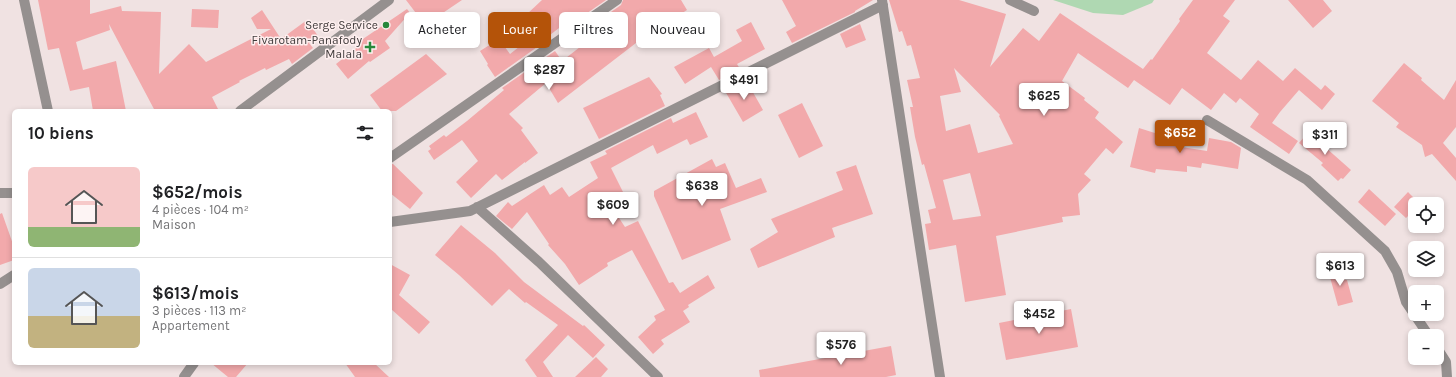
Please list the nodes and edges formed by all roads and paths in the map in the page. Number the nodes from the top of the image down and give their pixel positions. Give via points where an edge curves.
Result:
1 (24, 0) edge
2 (388, 0) edge
3 (617, 0) edge
4 (1010, 0) edge
5 (882, 3) edge
6 (1034, 11) dead end
7 (48, 109) edge
8 (243, 109) edge
9 (1207, 120) dead end
10 (392, 157) edge
11 (0, 193) edge
12 (12, 193) edge
13 (477, 207) junction
14 (392, 222) edge
15 (12, 276) edge
16 (0, 284) edge
17 (1424, 329) edge
18 (1444, 359) edge
19 (193, 365) edge
20 (184, 377) edge
21 (658, 377) edge
22 (940, 377) edge
23 (1447, 377) edge

1 - 7 street
2 - 8 street
3 - 10 street
4 - 6 street
5 - 13 street
5 - 22 street
9 - 17 street via 1307,180 1385,251 1397,272 1406,302
11 - 12 street
13 - 14 street
13 - 21 street via 540,262
15 - 16 street
18 - 23 street
19 - 20 street

